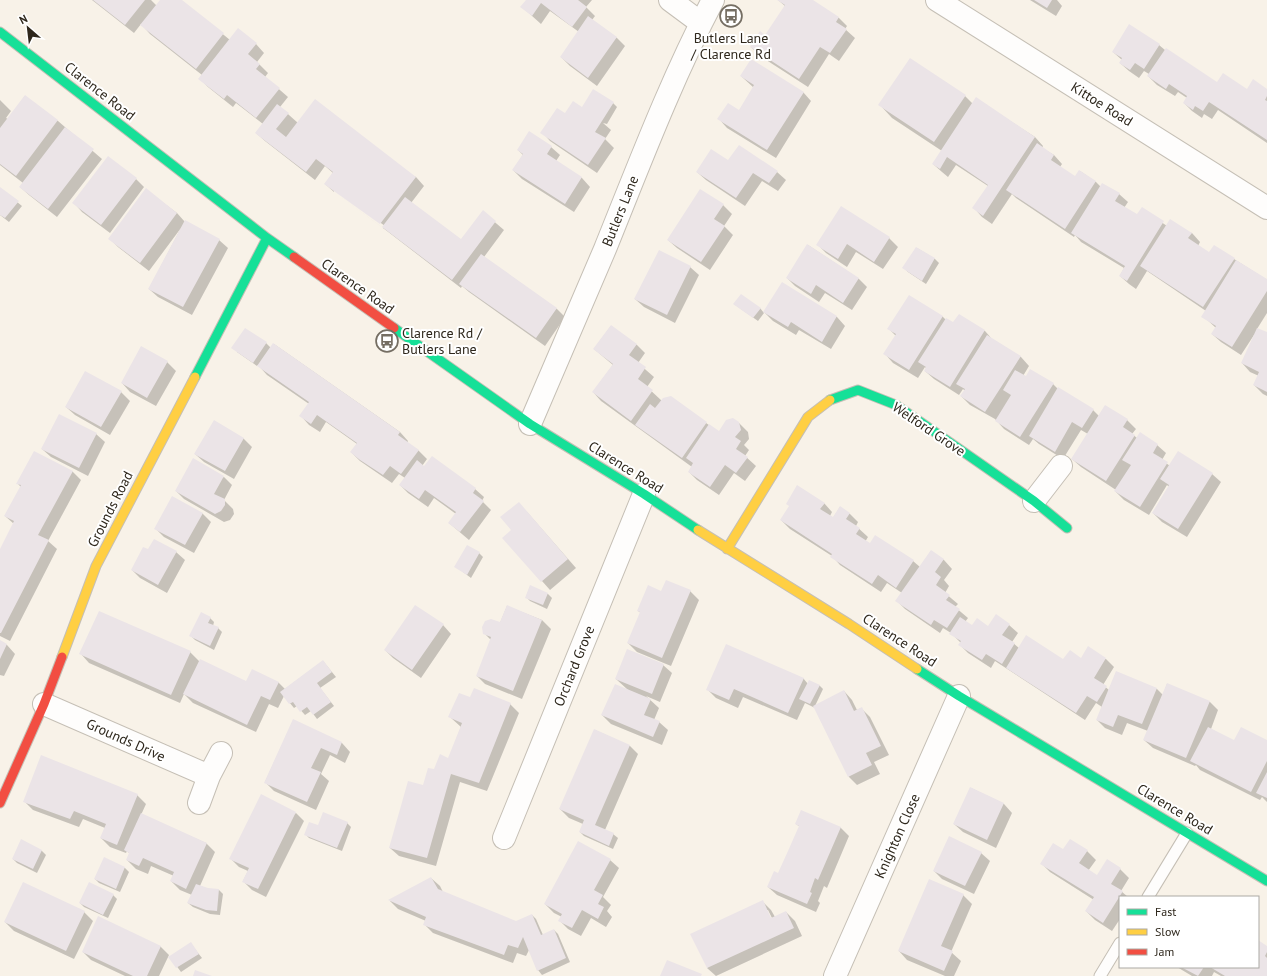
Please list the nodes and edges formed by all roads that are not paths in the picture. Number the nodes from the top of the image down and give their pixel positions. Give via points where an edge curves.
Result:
1 (670, 0) edge
2 (714, 0) edge
3 (941, 1) edge
4 (702, 23) junction
5 (0, 32) edge
6 (1267, 208) edge
7 (266, 238) junction
8 (530, 424) junction
9 (1061, 466) dead end
10 (644, 494) junction
11 (1034, 501) junction
12 (1067, 528) dead end
13 (727, 549) junction
14 (959, 696) junction
15 (44, 704) junction
16 (221, 753) dead end
17 (209, 776) junction
18 (0, 803) edge
19 (199, 803) dead end
20 (1187, 832) junction
21 (504, 838) dead end
22 (1267, 880) edge
23 (1149, 896) edge
24 (1119, 945) edge
25 (835, 976) edge
26 (1100, 976) edge

1 - 4 street
2 - 4 street, Butlers Lane
3 - 6 street, Kittoe Road
4 - 8 street, Butlers Lane via 652,133
5 - 7 street, Clarence Road
7 - 8 street, Clarence Road
7 - 15 street, Grounds Road via 96,566
8 - 10 street, Clarence Road
9 - 11 street
10 - 13 street, Clarence Road
10 - 21 street, Orchard Grove
11 - 12 street, Welford Grove
11 - 13 street, Welford Grove via 896,405 858,390 832,399 808,417
13 - 14 street, Clarence Road
14 - 20 street, Clarence Road
14 - 25 street, Knighton Close
15 - 17 street, Grounds Drive
15 - 18 street, Grounds Road
16 - 17 street
17 - 19 street
20 - 22 street, Clarence Road
20 - 23 lane
24 - 26 lane

